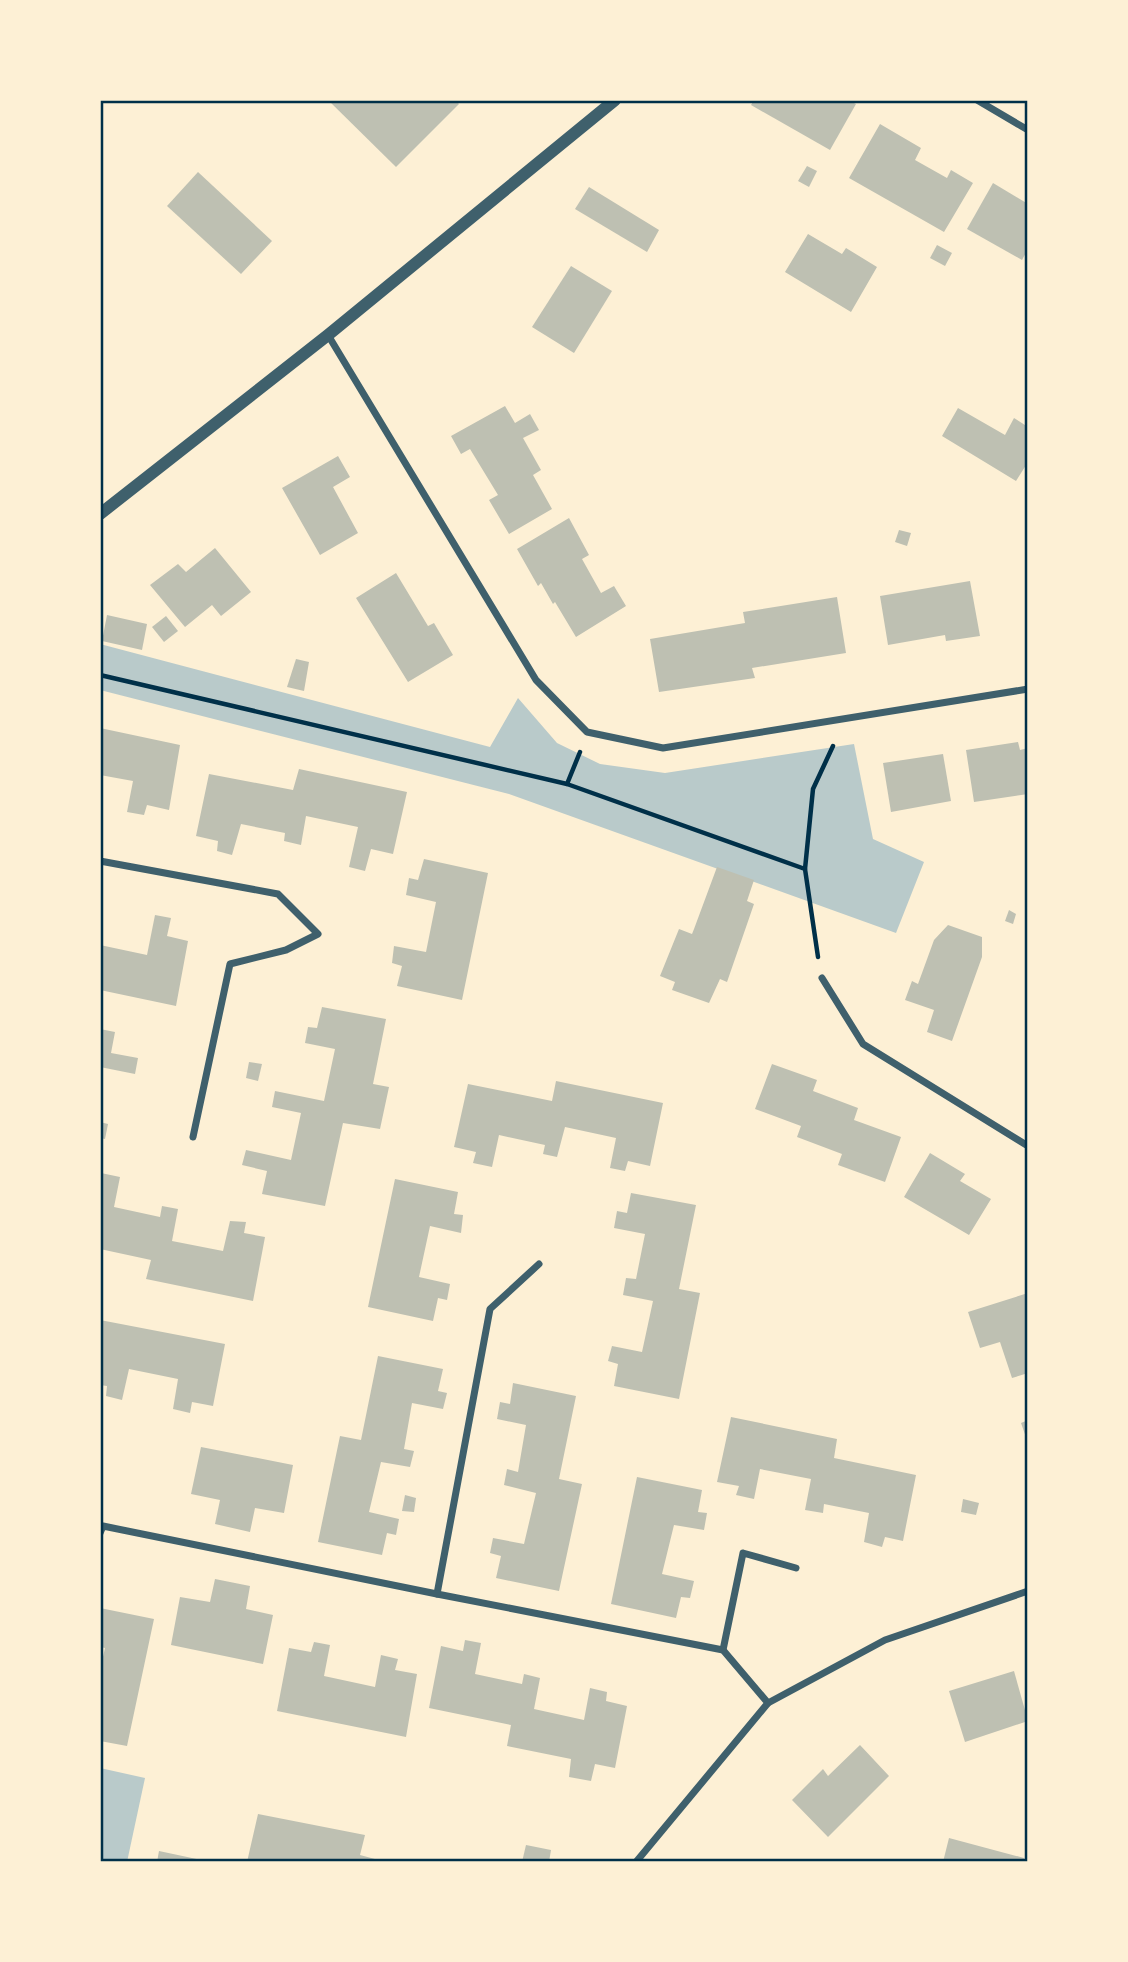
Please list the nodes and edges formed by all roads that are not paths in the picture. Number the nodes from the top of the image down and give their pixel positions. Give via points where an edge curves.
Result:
1 (615, 100) edge
2 (977, 100) edge
3 (1028, 130) edge
4 (328, 335) junction
5 (100, 514) edge
6 (1028, 689) edge
7 (100, 861) edge
8 (822, 978) road end
9 (192, 1137) dead end
10 (1028, 1146) edge
11 (539, 1264) dead end
12 (100, 1533) edge
13 (796, 1568) dead end
14 (1028, 1591) edge
15 (437, 1594) junction
16 (723, 1650) junction
17 (768, 1703) junction
18 (636, 1862) edge

1 - 4 street
2 - 3 street
4 - 5 street
4 - 6 street via 536,680 587,732 663,748
7 - 9 street via 278,894 318,934 286,950 230,964
8 - 10 street via 863,1044
11 - 15 street via 490,1309
12 - 15 street via 103,1526
13 - 16 street via 743,1553
14 - 17 street via 885,1640
15 - 16 street
16 - 17 street
17 - 18 street

